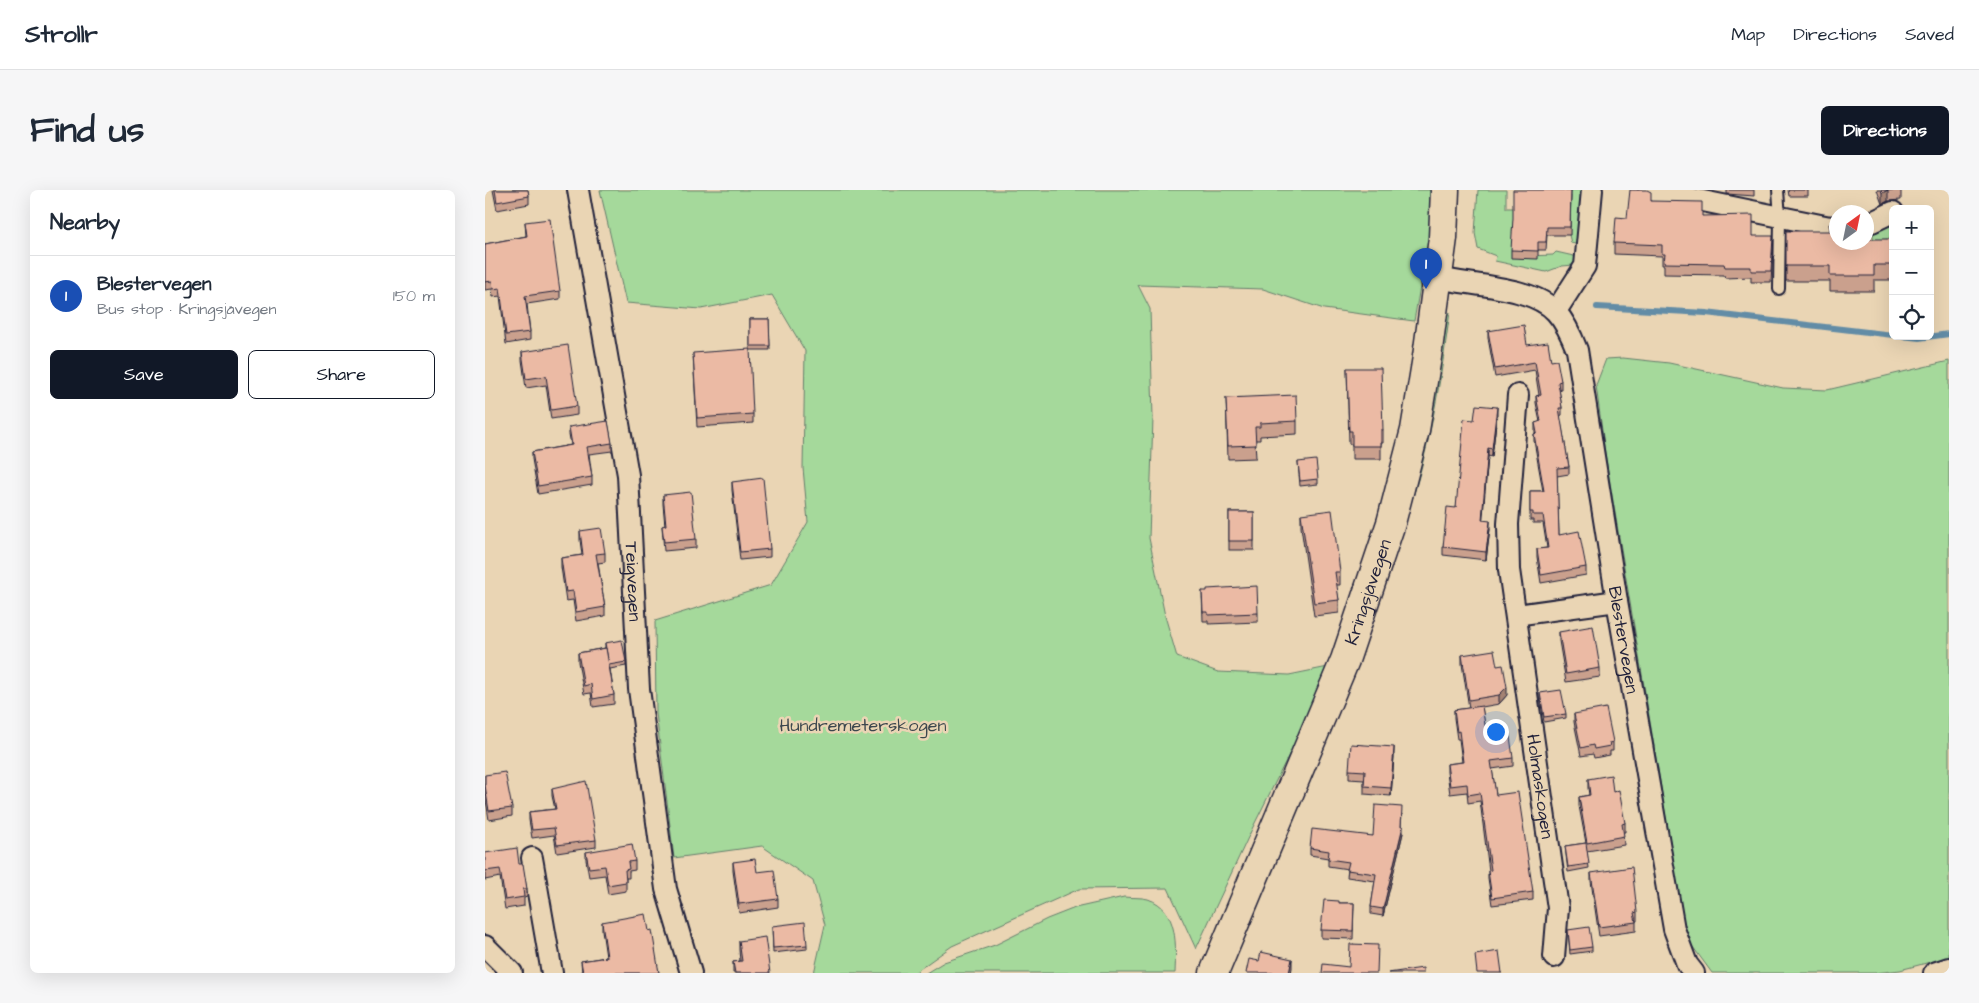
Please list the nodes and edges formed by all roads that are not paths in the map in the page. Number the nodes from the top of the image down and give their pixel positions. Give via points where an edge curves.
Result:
1 (578, 190) edge
2 (1445, 190) edge
3 (1592, 190) edge
4 (1649, 190) edge
5 (1778, 190) edge
6 (1889, 213) edge
7 (1780, 218) junction
8 (1874, 220) edge
9 (1829, 226) edge
10 (1438, 278) junction
11 (1779, 290) dead end
12 (1556, 311) junction
13 (1518, 395) dead end
14 (1617, 601) junction
15 (1516, 615) junction
16 (531, 858) dead end
17 (485, 946) edge
18 (1553, 957) dead end
19 (1949, 968) edge
20 (512, 973) edge
21 (552, 973) edge
22 (691, 973) edge
23 (1214, 973) edge
24 (1694, 973) edge
25 (1934, 973) edge

1 - 22 street, Teigvegen via 628,475 639,689 665,889
2 - 10 street, Kringsjåvegen
3 - 12 street via 1585,266
4 - 7 street
5 - 7 lane
6 - 8 street
7 - 9 street
7 - 11 lane
10 - 12 street, Blestervegen via 1530,294
10 - 23 street, Kringsjåvegen via 1415,430 1380,560 1345,660
12 - 14 street, Blestervegen via 1577,350
13 - 15 street, Holmaskogen via 1508,524 1509,570
14 - 15 street
14 - 24 street, Blestervegen via 1674,929 1687,964
15 - 18 street, Holmaskogen via 1558,908
16 - 21 street
17 - 20 street
19 - 25 street

